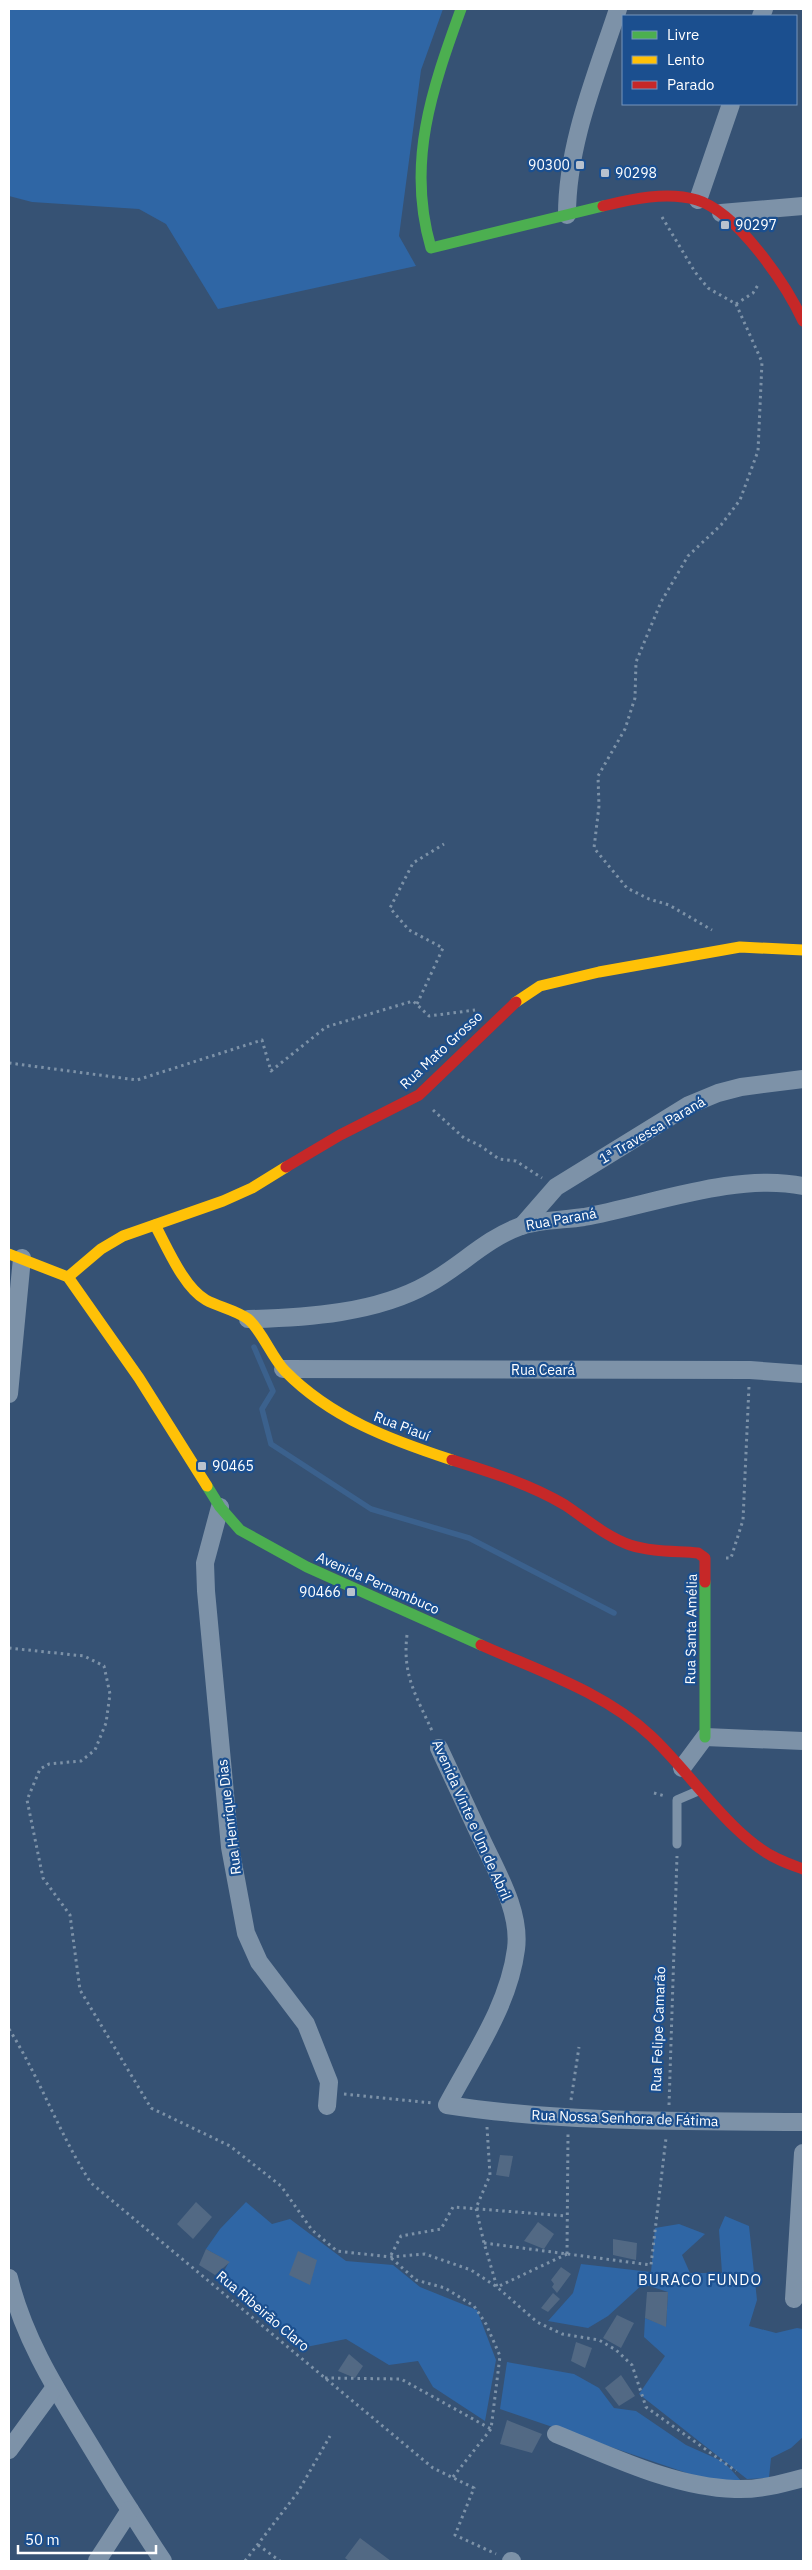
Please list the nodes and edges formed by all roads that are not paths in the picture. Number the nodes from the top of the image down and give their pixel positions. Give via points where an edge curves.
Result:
1 (461, 9) edge
2 (618, 9) edge
3 (731, 105) edge
4 (698, 200) junction
5 (803, 206) edge
6 (721, 213) junction
7 (567, 216) junction
8 (803, 320) edge
9 (803, 950) edge
10 (803, 1079) edge
11 (803, 1186) edge
12 (154, 1225) junction
13 (522, 1226) junction
14 (15, 1256) edge
15 (68, 1276) junction
16 (248, 1319) junction
17 (283, 1369) junction
18 (803, 1374) edge
19 (9, 1394) edge
20 (220, 1507) junction
21 (705, 1558) joint
22 (705, 1737) junction
23 (803, 1741) edge
24 (440, 1748) road end
25 (682, 1768) junction
26 (701, 1790) junction
27 (677, 1844) road end
28 (803, 1869) edge
29 (327, 2099) road end
30 (447, 2105) joint
31 (803, 2122) edge
32 (803, 2153) edge
33 (9, 2278) edge
34 (794, 2299) dead end
35 (55, 2388) junction
36 (556, 2434) dead end
37 (9, 2450) edge
38 (803, 2478) edge
39 (130, 2510) junction
40 (97, 2561) edge
41 (163, 2561) edge

1 - 7 street via 437,80 425,131 420,178 422,215 431,248
2 - 7 street via 575,141
3 - 4 street
4 - 6 street
4 - 7 street via 650,198
5 - 6 street
6 - 8 street via 770,267
9 - 12 street, Rua Mato Grosso via 740,947 540,986 510,1006 418,1095 340,1135 252,1188 223,1202
10 - 13 street, 1ª Travessa Paraná via 741,1087 690,1105 556,1187
11 - 13 street, Rua Paraná via 766,1183 720,1188
12 - 15 street, Rua Mato Grosso via 123,1236 101,1249
12 - 16 street via 188,1283 204,1299
13 - 16 street, Rua Paraná via 484,1244 411,1294 320,1316
14 - 15 street
14 - 19 street
15 - 20 street, Avenida Pernambuco via 139,1378
16 - 17 street, Rua Piauí
17 - 18 street, Rua Ceará via 750,1370
17 - 21 street, Rua Piauí via 305,1391 331,1409 395,1441 513,1480 564,1505 596,1528 628,1544 646,1549 698,1553
20 - 25 street, Avenida Pernambuco via 240,1530 269,1548 598,1698 651,1736
20 - 29 street, Rua Henrique Dias via 208,1547 206,1582 230,1847 239,1897 246,1934 260,1962 306,2024 329,2082
21 - 22 street, Rua Santa Amélia
22 - 23 street
22 - 25 street
24 - 30 street, Avenida Vinte e Um de Abril via 506,1894 517,1947 501,2004
25 - 26 street, Avenida Pernambuco
26 - 27 lane via 677,1800
26 - 28 street, Avenida Pernambuco via 755,1844 777,1859
30 - 31 street, Rua Nossa Senhora de Fátima via 569,2118
32 - 34 street
33 - 35 street via 30,2342
35 - 37 street
35 - 39 street
36 - 38 street via 637,2467 711,2487 759,2487
39 - 40 street
39 - 41 street

